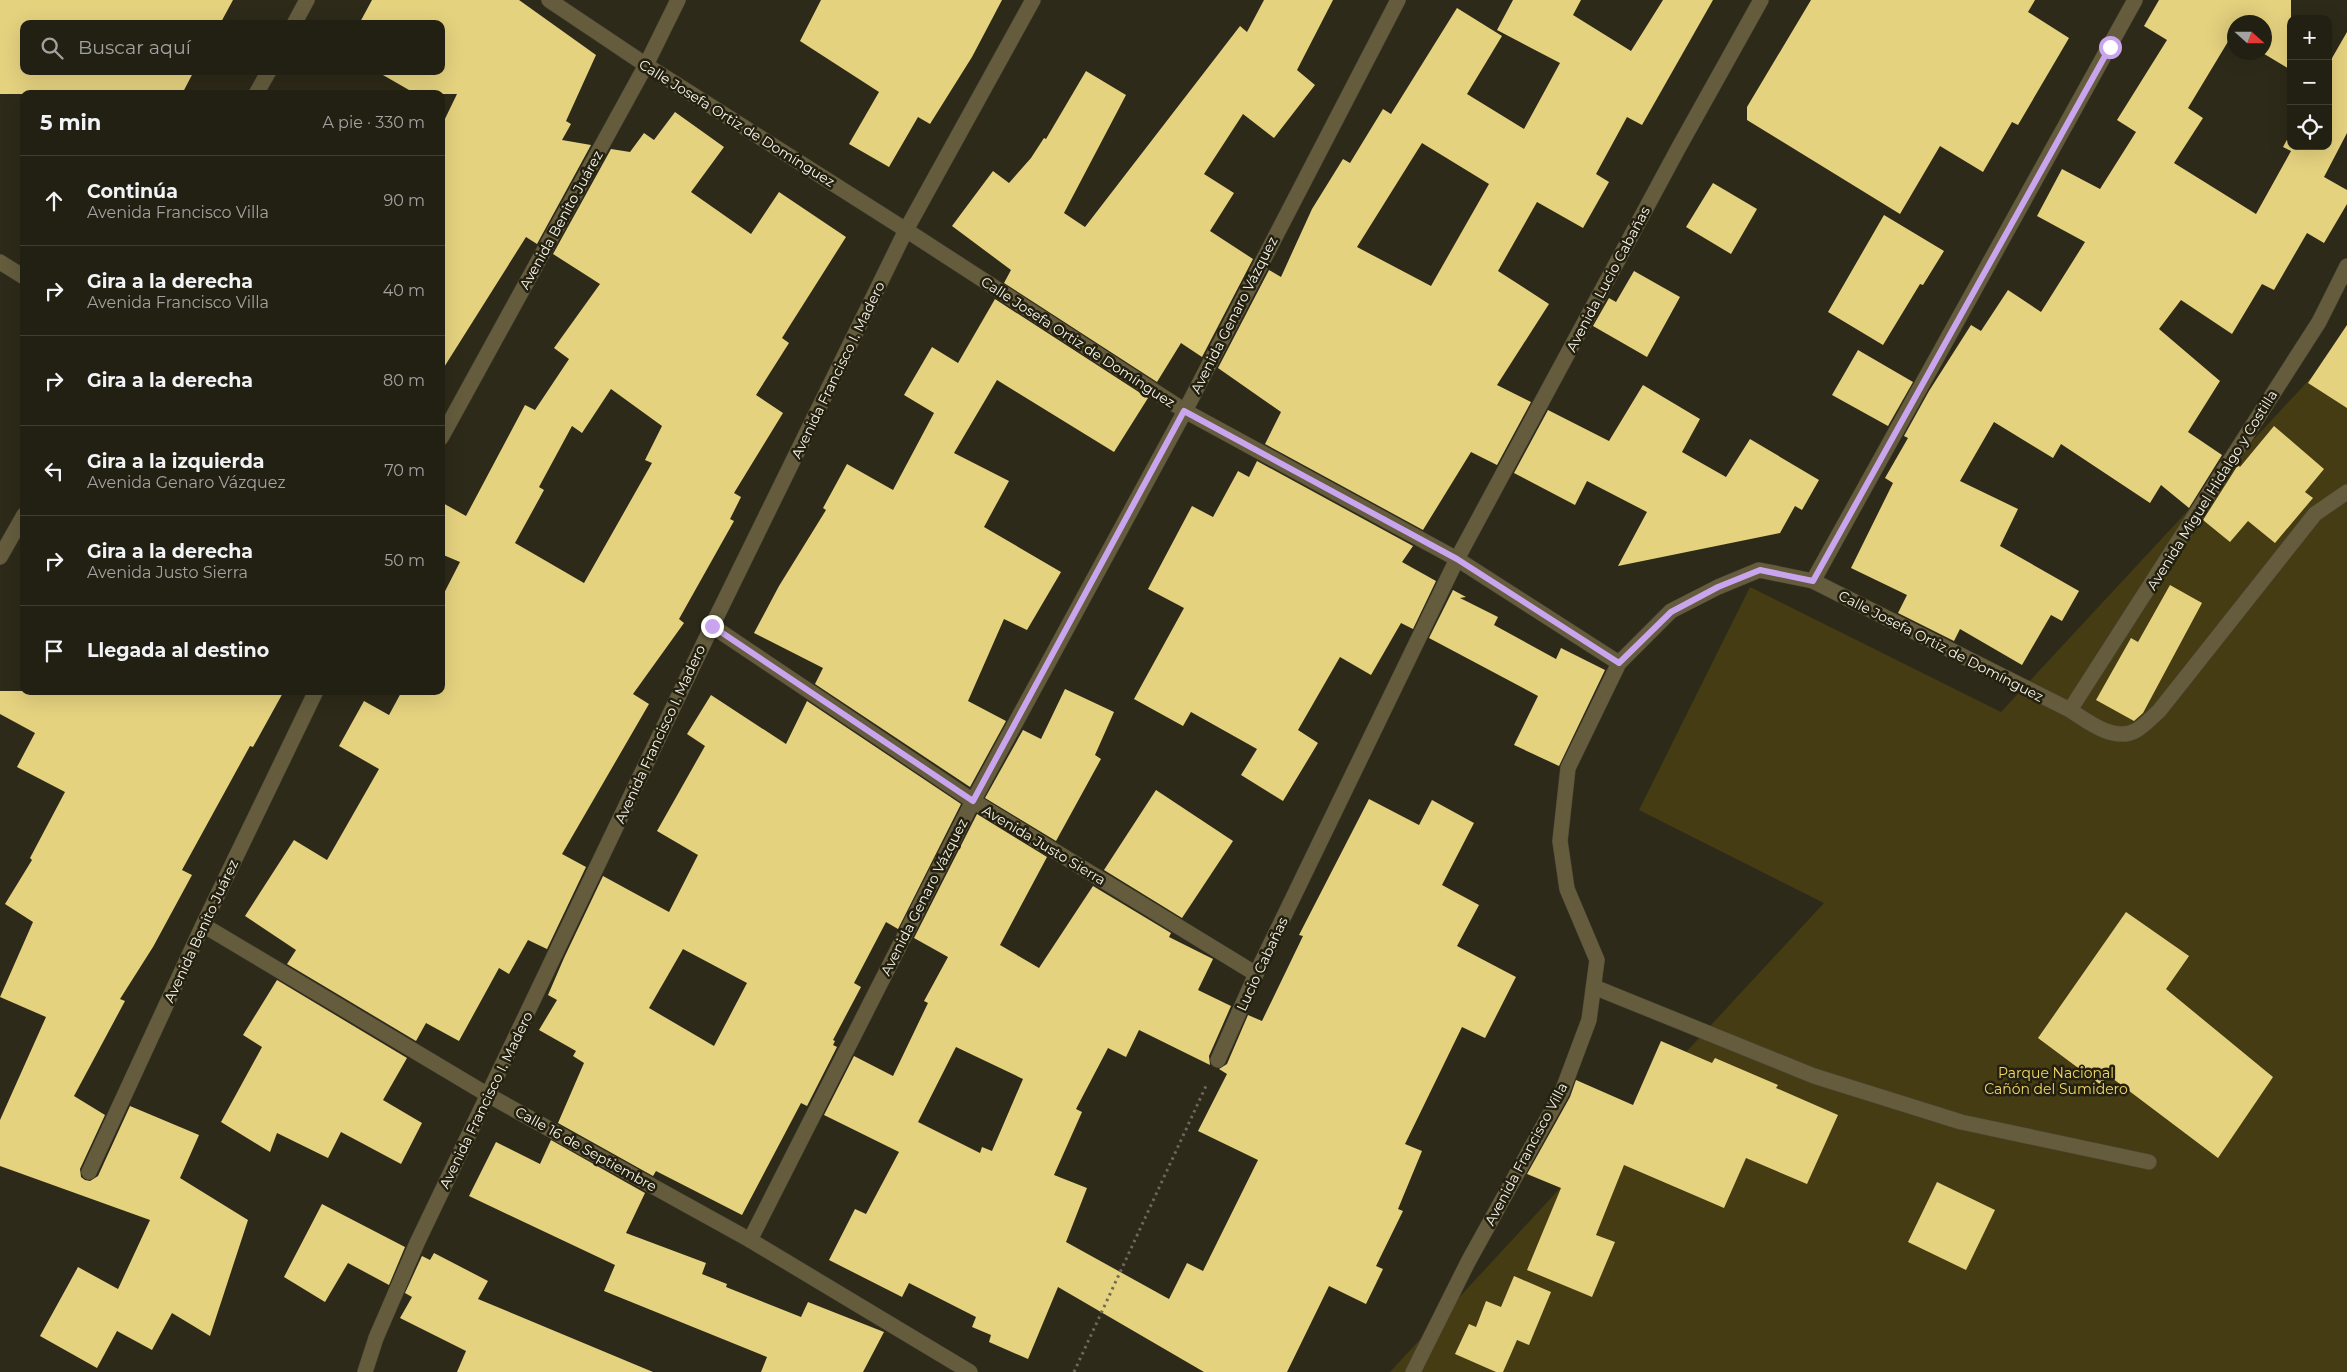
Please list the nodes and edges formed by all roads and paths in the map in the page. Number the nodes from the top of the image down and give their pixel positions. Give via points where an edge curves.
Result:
1 (307, 0) edge
2 (549, 0) edge
3 (678, 0) edge
4 (1033, 0) edge
5 (1398, 0) edge
6 (1761, 0) edge
7 (2135, 0) edge
8 (296, 20) edge
9 (646, 65) junction
10 (267, 75) edge
11 (258, 90) edge
12 (906, 230) junction
13 (0, 262) edge
14 (2347, 266) edge
15 (20, 274) edge
16 (1184, 411) junction
17 (445, 431) edge
18 (2347, 492) edge
19 (20, 522) edge
20 (0, 557) edge
21 (1457, 559) junction
22 (1813, 581) junction
23 (712, 626) junction
24 (1619, 663) junction
25 (314, 695) edge
26 (2070, 710) junction
27 (973, 801) junction
28 (203, 925) junction
29 (1256, 974) junction
30 (1594, 987) junction
31 (1218, 1060) joint
32 (488, 1095) junction
33 (2149, 1162) dead end
34 (89, 1172) dead end
35 (750, 1240) junction
36 (365, 1372) edge
37 (970, 1372) edge
38 (1074, 1372) edge
39 (1412, 1372) edge

1 - 8 street
2 - 9 street, Calle Josefa Ortiz de Domínguez
3 - 9 street, Avenida Benito Juárez
4 - 12 street, Avenida Francisco I. Madero
5 - 16 street, Avenida Genaro Vázquez
6 - 21 street, Avenida Lucio Cabañas
7 - 22 street
9 - 12 street, Calle Josefa Ortiz de Domínguez
9 - 17 street, Avenida Benito Juárez
10 - 11 street
12 - 16 street, Calle Josefa Ortiz de Domínguez
12 - 23 street, Avenida Francisco I. Madero
13 - 15 street
14 - 26 street, Avenida Miguel Hidalgo y Costilla via 2319,322
16 - 21 street, Calle Josefa Ortiz de Domínguez
16 - 27 street, Avenida Genaro Vázquez
18 - 26 street, Calle Josefa Ortiz de Domínguez via 2315,514 2159,711 2134,732 2114,733 2099,728
19 - 20 street
21 - 24 street, Calle Josefa Ortiz de Domínguez
21 - 29 street, Lucio Cabañas
22 - 24 street, Avenida Francisco Villa via 1760,570 1718,587 1671,612
22 - 26 street, Calle Josefa Ortiz de Domínguez
23 - 27 street, Avenida Justo Sierra
23 - 32 street, Avenida Francisco I. Madero
24 - 30 street, Avenida Francisco Villa via 1568,768 1560,840 1567,889 1597,960
25 - 28 street, Avenida Benito Juárez
27 - 29 street, Avenida Justo Sierra
27 - 35 street, Avenida Genaro Vázquez
28 - 32 street, Calle 16 de Septiembre
28 - 34 street, Avenida Benito Juárez
29 - 31 street, Lucio Cabañas
30 - 33 street via 1814,1076 1961,1122
30 - 39 street, Avenida Francisco Villa via 1589,1020 1562,1092 1468,1262
31 - 38 path
32 - 35 street, Calle 16 de Septiembre
32 - 36 street, Avenida Francisco I. Madero via 417,1243 376,1338
35 - 37 street, Calle 16 de Septiembre

